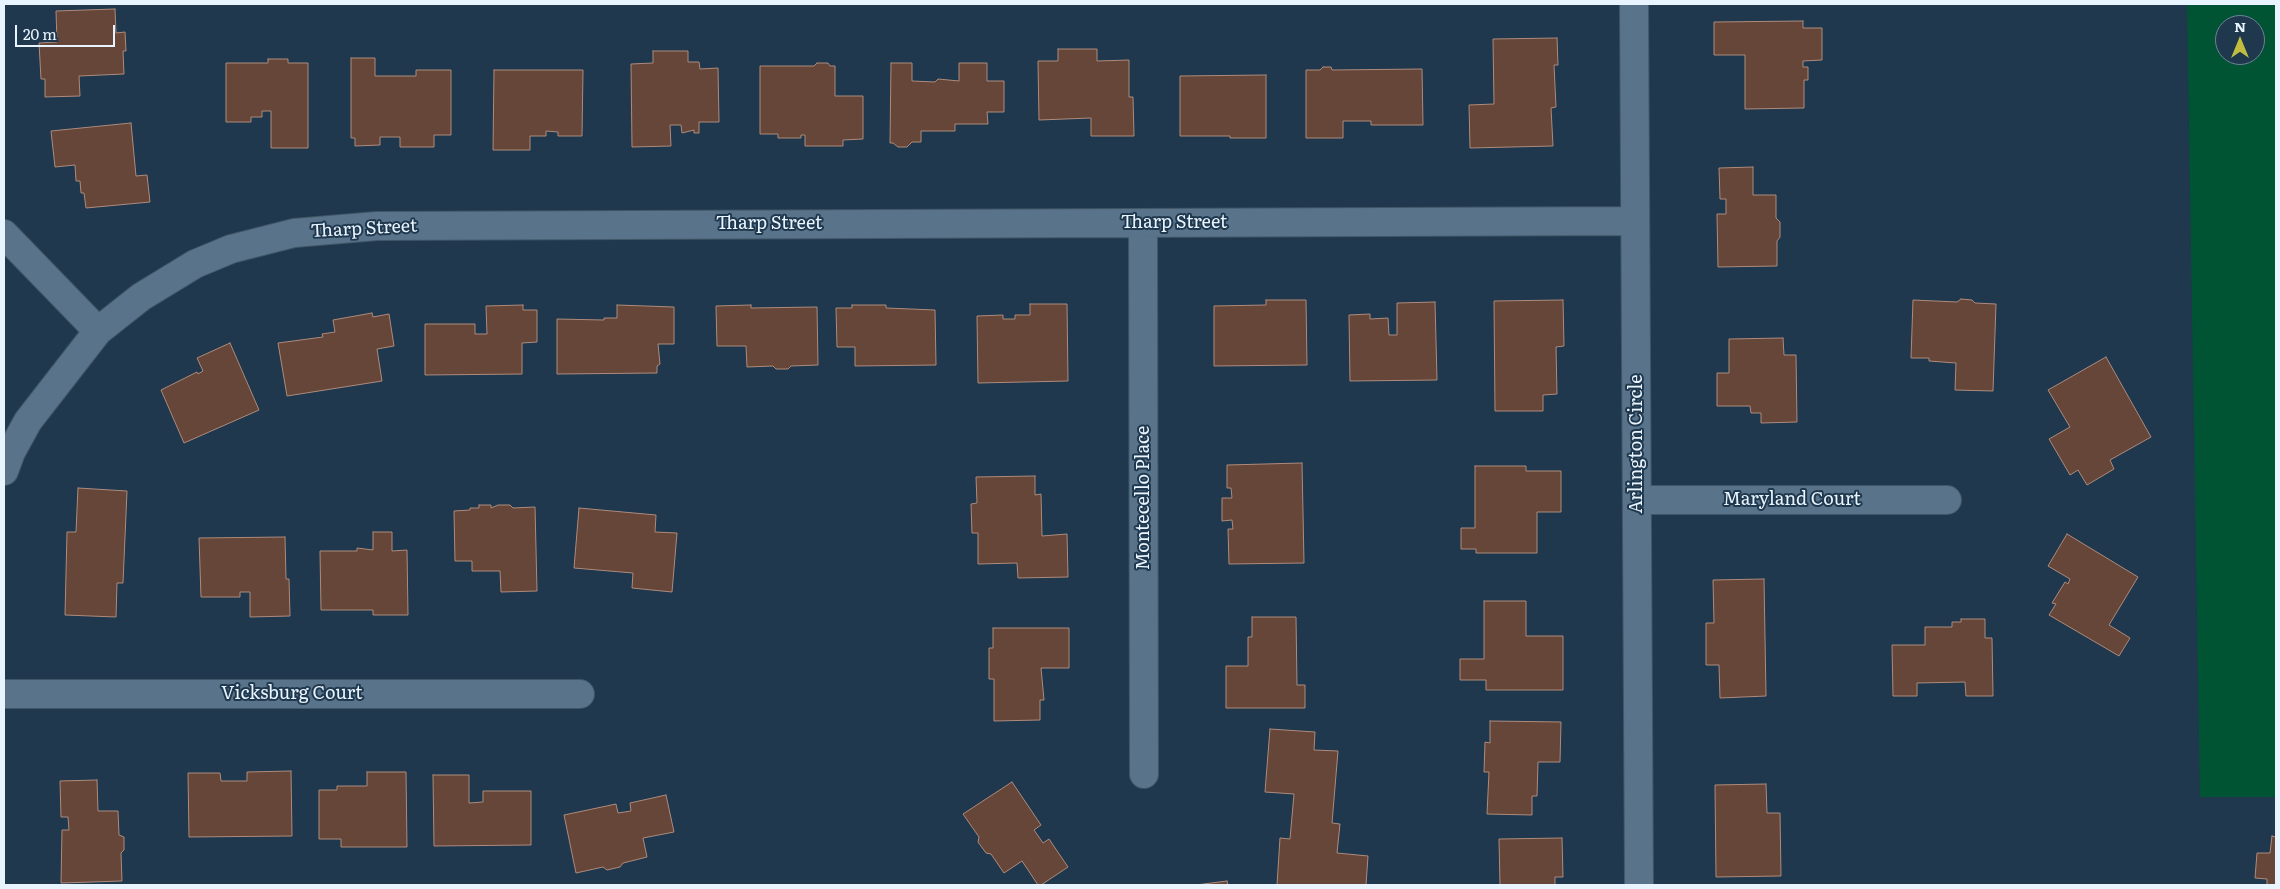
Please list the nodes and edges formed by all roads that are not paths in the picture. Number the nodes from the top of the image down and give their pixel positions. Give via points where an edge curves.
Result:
1 (1634, 4) edge
2 (1636, 221) junction
3 (1143, 223) junction
4 (4, 234) edge
5 (98, 331) junction
6 (4, 471) edge
7 (1637, 500) junction
8 (1947, 500) dead end
9 (4, 694) edge
10 (580, 694) dead end
11 (1144, 774) dead end
12 (1639, 885) edge

1 - 2 street, Arlington Circle
2 - 3 street, Tharp Street
2 - 7 street, Arlington Circle
3 - 5 street, Tharp Street via 333,228 265,239 195,264 140,297
3 - 11 street, Montecello Place
4 - 5 street
5 - 6 street, Tharp Street via 28,421
7 - 8 street, Maryland Court
7 - 12 street, Arlington Circle
9 - 10 street, Vicksburg Court

